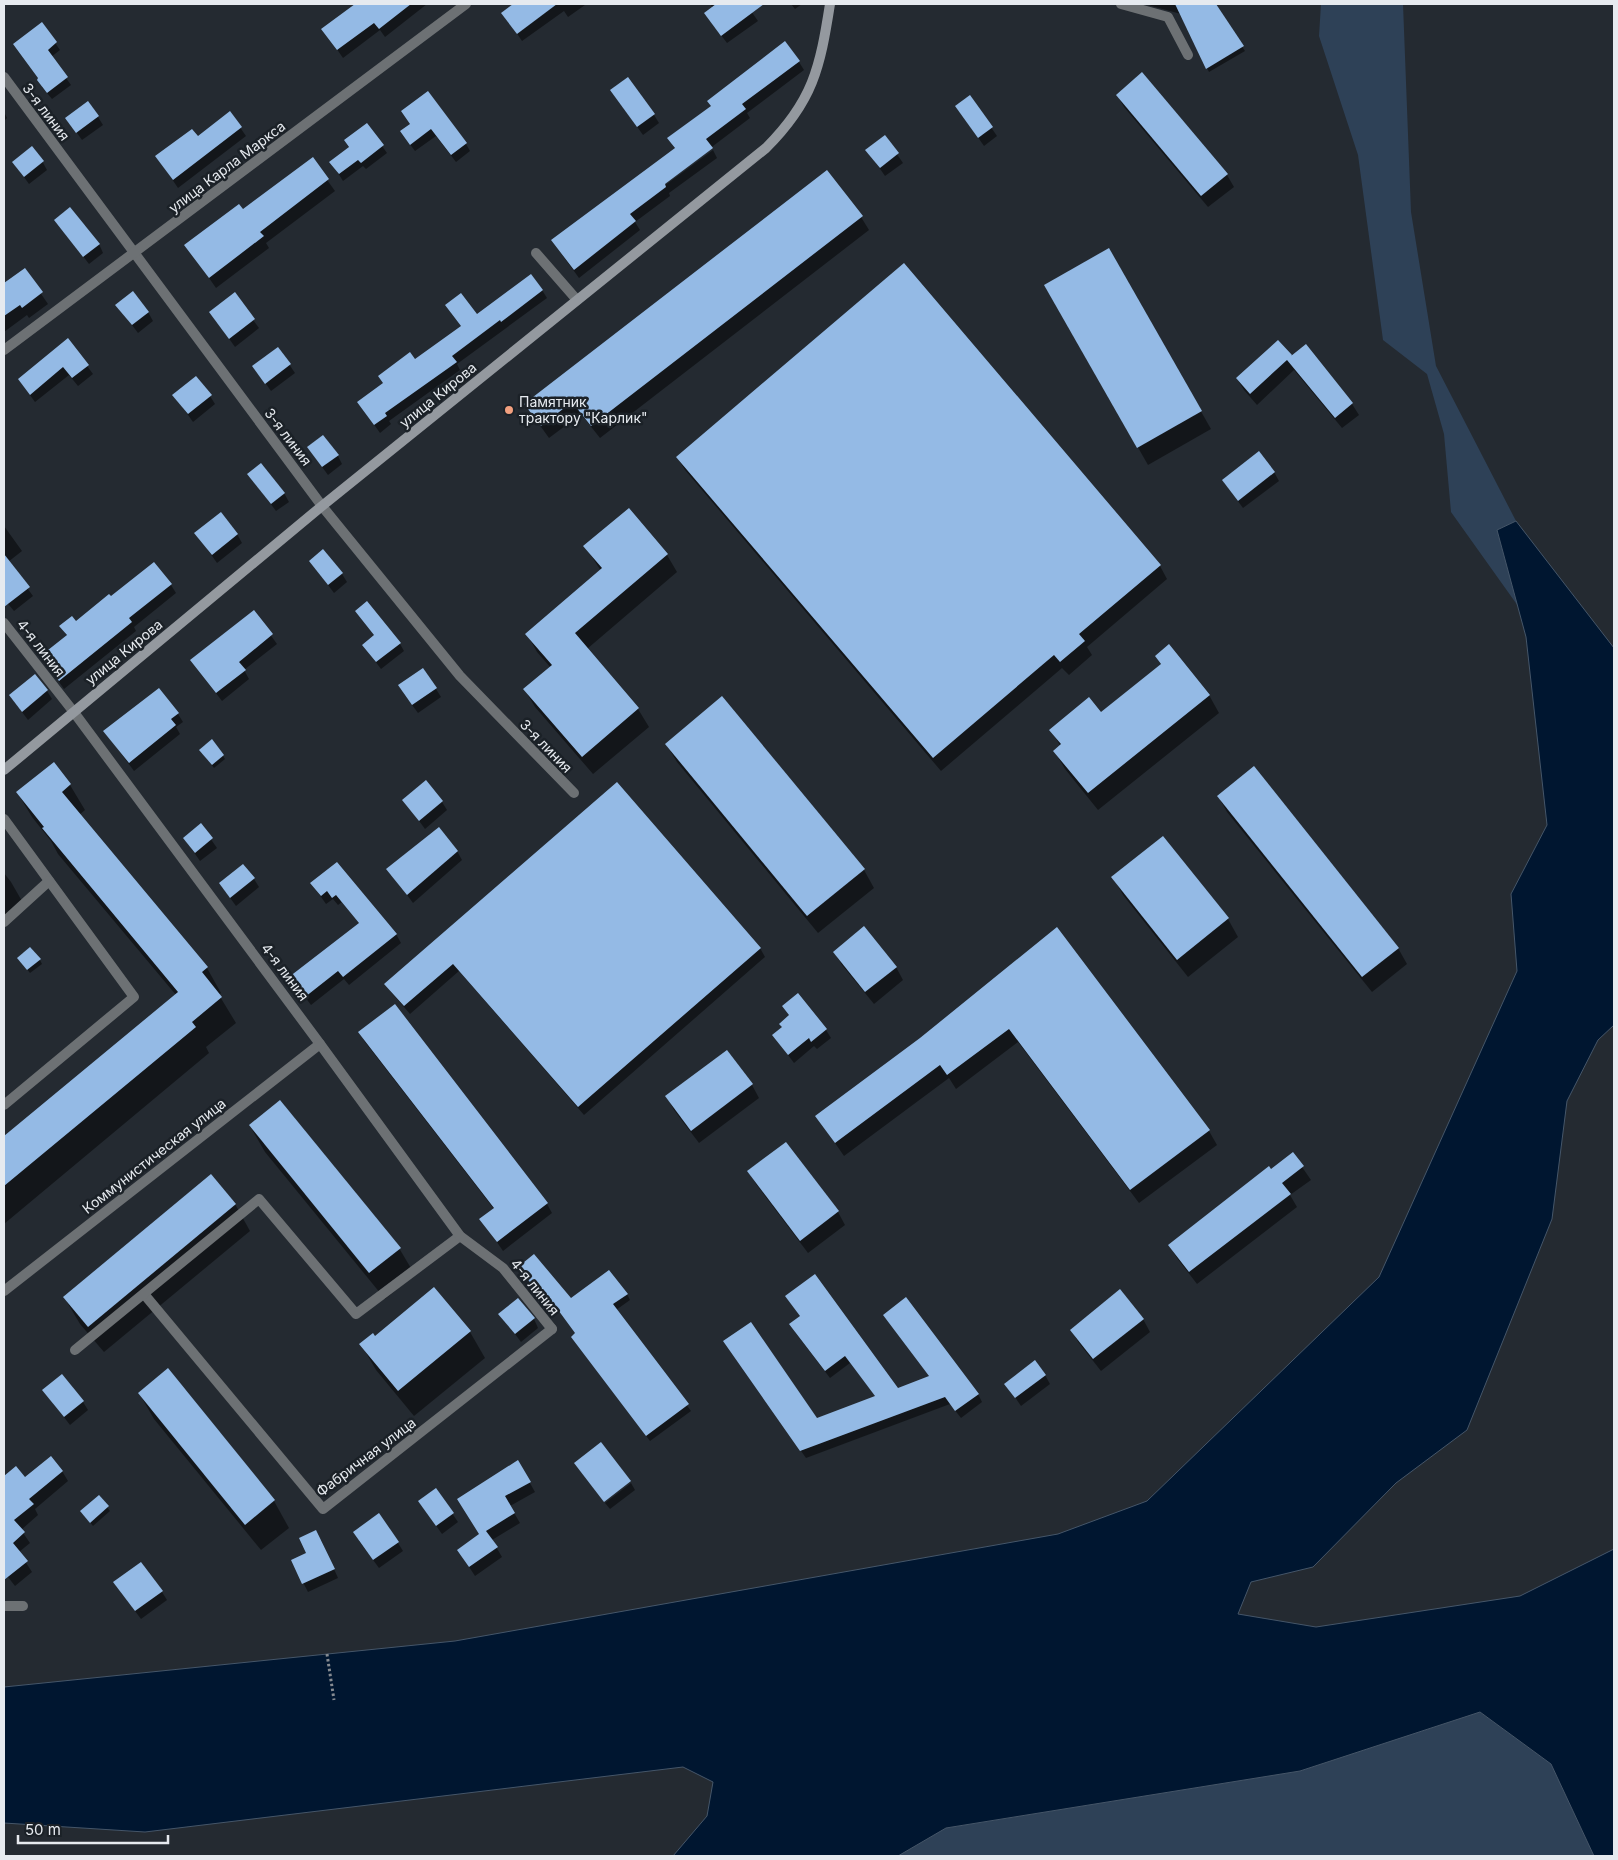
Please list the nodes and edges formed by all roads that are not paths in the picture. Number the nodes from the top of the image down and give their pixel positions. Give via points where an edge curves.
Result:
1 (466, 4) edge
2 (830, 4) edge
3 (1122, 4) edge
4 (1188, 55) dead end
5 (4, 78) edge
6 (536, 252) dead end
7 (135, 253) junction
8 (577, 300) junction
9 (4, 350) edge
10 (322, 506) junction
11 (4, 623) edge
12 (73, 711) junction
13 (4, 770) edge
14 (574, 793) dead end
15 (4, 819) edge
16 (49, 881) junction
17 (4, 922) edge
18 (320, 1044) junction
19 (4, 1105) edge
20 (460, 1236) junction
21 (4, 1291) edge
22 (144, 1294) junction
23 (552, 1329) joint
24 (75, 1350) dead end
25 (4, 1606) edge
26 (23, 1606) dead end

1 - 7 street, улица Карла Маркса
2 - 8 street, улица Кирова via 824,41 810,90 777,137
3 - 4 street via 1168,17
5 - 7 street, 3-я линия
6 - 8 street
7 - 9 street, улица Карла Маркса
7 - 10 street, 3-я линия
8 - 10 street, улица Кирова
10 - 12 street, улица Кирова
10 - 14 street, 3-я линия via 460,676
11 - 12 street, 4-я линия
12 - 13 street, улица Кирова
12 - 18 street, 4-я линия
15 - 16 street
16 - 17 street
16 - 19 street via 134,997
18 - 20 street, 4-я линия
18 - 21 street, Коммунистическая улица
20 - 22 street via 356,1314 259,1198
20 - 23 street, 4-я линия via 504,1268
22 - 23 street, Фабричная улица via 323,1509
22 - 24 street
25 - 26 street

